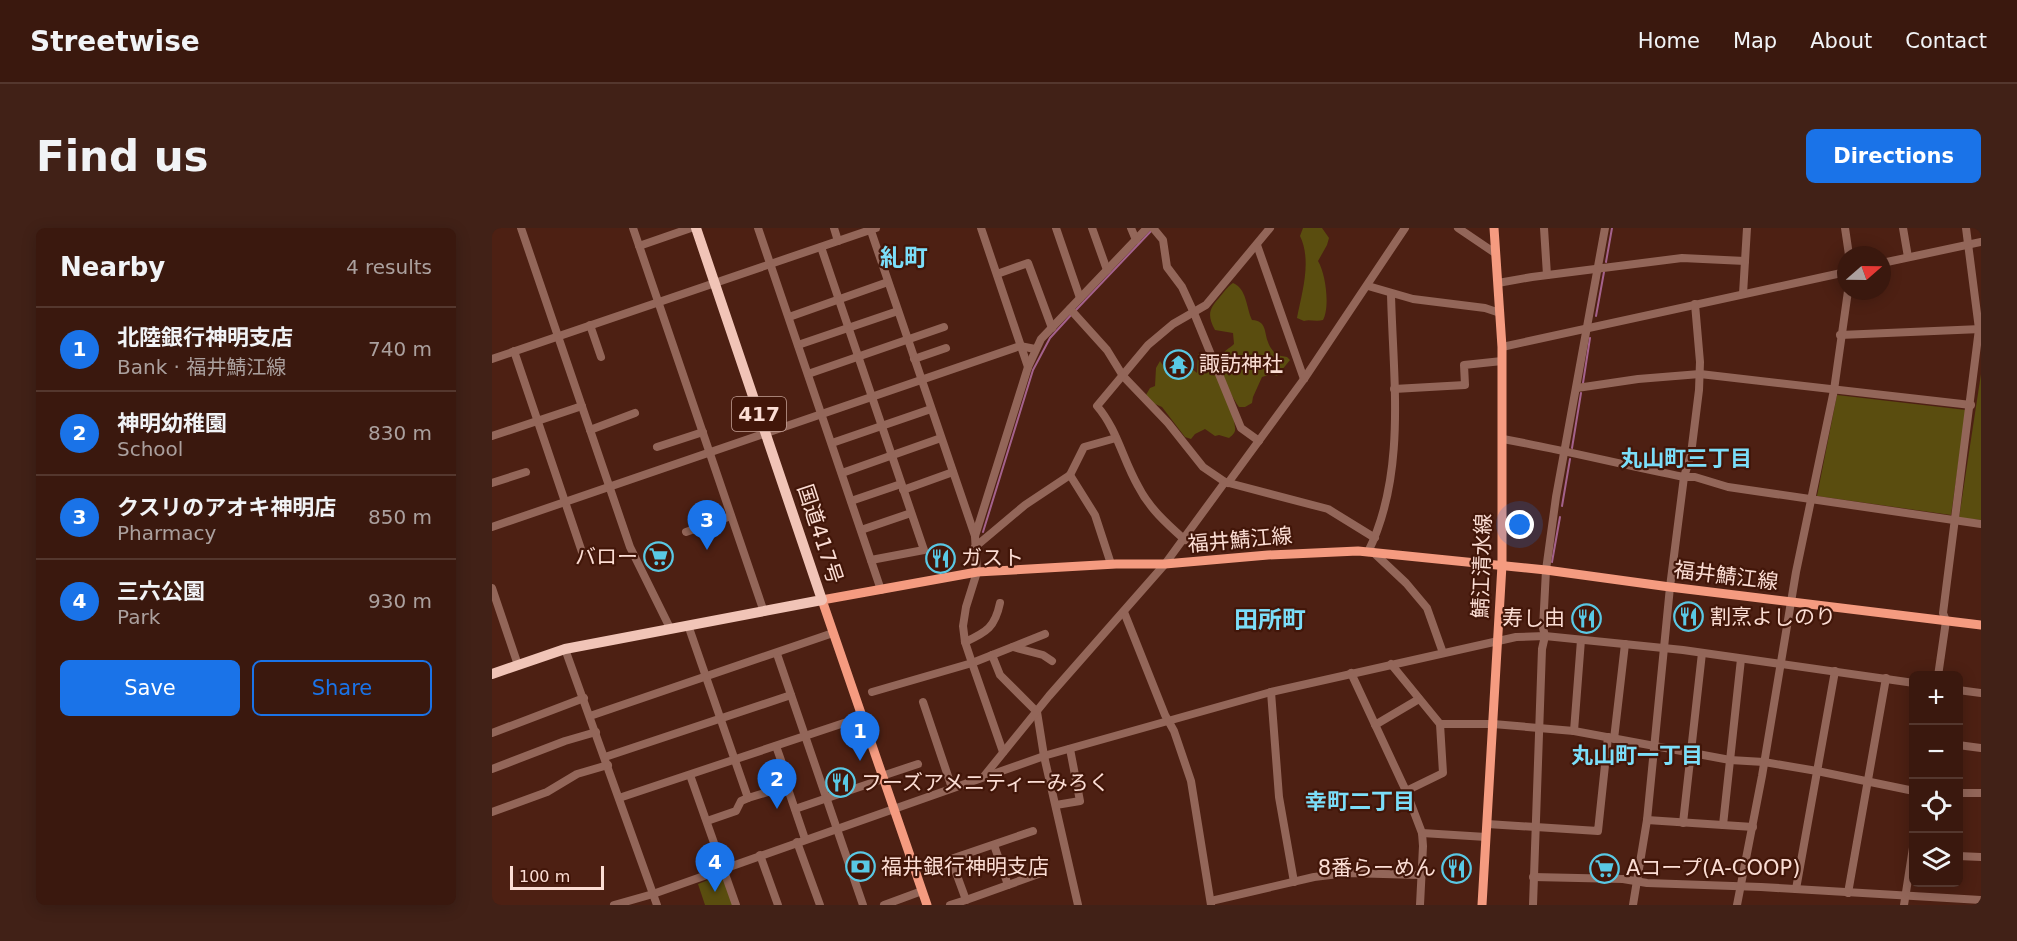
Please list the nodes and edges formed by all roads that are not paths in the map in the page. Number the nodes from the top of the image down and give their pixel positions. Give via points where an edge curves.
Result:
1 (521, 228) edge
2 (633, 228) edge
3 (691, 228) edge
4 (696, 228) edge
5 (758, 228) edge
6 (834, 228) edge
7 (981, 228) edge
8 (1092, 228) edge
9 (1131, 228) edge
10 (1270, 228) edge
11 (1458, 228) edge
12 (1494, 228) edge
13 (1544, 228) edge
14 (1605, 228) edge
15 (1845, 228) edge
16 (1903, 228) edge
17 (1966, 228) edge
18 (872, 229) edge
19 (1058, 229) edge
20 (1152, 229) edge
21 (1403, 229) edge
22 (1750, 229) edge
23 (1136, 240) junction
24 (838, 241) junction
25 (1981, 242) edge
26 (1968, 244) junction
27 (1257, 245) junction
28 (639, 246) junction
29 (1848, 246) edge
30 (821, 247) junction
31 (1495, 254) junction
32 (1908, 257) junction
33 (1745, 261) junction
34 (1891, 261) edge
35 (771, 265) junction
36 (1598, 268) junction
37 (1107, 270) junction
38 (997, 274) junction
39 (1837, 274) edge
40 (1547, 275) junction
41 (888, 282) junction
42 (1498, 283) junction
43 (714, 284) junction
44 (1368, 286) junction
45 (1391, 294) junction
46 (1743, 294) junction
47 (1080, 298) junction
48 (838, 299) junction
49 (1846, 300) edge
50 (658, 302) junction
51 (1695, 304) junction
52 (898, 312) junction
53 (1072, 312) junction
54 (1194, 313) junction
55 (1500, 313) junction
56 (789, 317) junction
57 (590, 326) junction
58 (944, 327) dead end
59 (848, 328) junction
60 (1052, 328) junction
61 (1588, 328) junction
62 (1980, 329) edge
63 (1840, 335) junction
64 (559, 336) junction
65 (908, 339) junction
66 (798, 345) junction
67 (1020, 346) junction
68 (1502, 347) junction
69 (946, 348) dead end
70 (1035, 349) junction
71 (514, 351) junction
72 (602, 357) dead end
73 (858, 357) junction
74 (492, 359) edge
75 (914, 359) junction
76 (1502, 361) junction
77 (1028, 367) junction
78 (808, 374) junction
79 (1700, 374) junction
80 (1123, 376) junction
81 (1304, 379) junction
82 (921, 380) junction
83 (1577, 388) junction
84 (1394, 389) junction
85 (1834, 390) junction
86 (871, 397) junction
87 (1971, 405) junction
88 (582, 406) junction
89 (932, 409) junction
90 (635, 413) dead end
91 (822, 414) junction
92 (538, 421) junction
93 (881, 426) junction
94 (590, 429) junction
95 (703, 432) junction
96 (766, 433) junction
97 (492, 436) edge
98 (941, 438) junction
99 (1116, 438) junction
100 (1503, 439) junction
101 (1258, 441) junction
102 (832, 444) junction
103 (657, 447) dead end
104 (1565, 451) junction
105 (709, 452) junction
106 (891, 455) junction
107 (526, 472) dead end
108 (953, 472) junction
109 (842, 473) junction
110 (1071, 475) junction
111 (1684, 477) junction
112 (1227, 482) junction
113 (492, 483) edge
114 (609, 486) junction
115 (902, 487) junction
116 (1809, 499) junction
117 (565, 501) junction
118 (851, 501) junction
119 (911, 513) junction
120 (731, 516) junction
121 (1954, 521) junction
122 (1981, 524) edge
123 (492, 527) edge
124 (861, 530) junction
125 (686, 532) dead end
126 (975, 536) junction
127 (1375, 538) junction
128 (1185, 540) junction
129 (975, 547) junction
130 (582, 552) dead end
131 (1371, 552) junction
132 (871, 560) junction
133 (1111, 564) junction
134 (1165, 564) junction
135 (1502, 565) junction
136 (1546, 570) junction
137 (977, 572) junction
138 (492, 588) edge
139 (1670, 588) junction
140 (881, 590) junction
141 (822, 600) junction
142 (1791, 602) junction
143 (1000, 603) dead end
144 (496, 610) edge
145 (764, 612) junction
146 (1124, 612) junction
147 (1946, 621) junction
148 (688, 625) junction
149 (1981, 625) edge
150 (670, 628) junction
151 (833, 633) junction
152 (1045, 634) dead end
153 (1545, 636) junction
154 (1581, 640) junction
155 (965, 642) junction
156 (1497, 642) junction
157 (1625, 644) junction
158 (1014, 647) junction
159 (1662, 648) junction
160 (565, 649) junction
161 (1443, 653) junction
162 (1702, 653) junction
163 (777, 654) junction
164 (992, 655) junction
165 (1741, 658) junction
166 (1052, 661) dead end
167 (972, 663) junction
168 (1391, 664) junction
169 (1781, 664) junction
170 (518, 665) junction
171 (1835, 671) junction
172 (1939, 671) edge
173 (1352, 673) junction
174 (492, 674) edge
175 (706, 678) junction
176 (1886, 678) junction
177 (1909, 682) edge
178 (1963, 691) edge
179 (872, 692) dead end
180 (1271, 692) junction
181 (1981, 693) edge
182 (791, 695) junction
183 (584, 698) junction
184 (1419, 699) junction
185 (923, 702) dead end
186 (1037, 711) junction
187 (590, 716) junction
188 (861, 717) junction
189 (721, 718) junction
190 (1168, 722) junction
191 (1440, 724) junction
192 (1493, 724) junction
193 (1375, 725) junction
194 (1539, 728) junction
195 (1574, 731) junction
196 (596, 732) junction
197 (492, 733) edge
198 (806, 736) junction
199 (1611, 738) junction
200 (776, 746) junction
201 (1654, 746) junction
202 (1963, 746) edge
203 (1981, 748) edge
204 (1070, 749) junction
205 (1003, 752) junction
206 (1690, 753) junction
207 (1044, 756) junction
208 (735, 760) junction
209 (1730, 760) junction
210 (606, 761) junction
211 (1764, 762) junction
212 (918, 764) dead end
213 (492, 769) edge
214 (1817, 771) junction
215 (690, 775) junction
216 (984, 776) junction
217 (882, 778) junction
218 (1868, 782) junction
219 (787, 786) junction
220 (952, 788) junction
221 (1909, 790) edge
222 (1406, 791) junction
223 (1963, 793) edge
224 (1981, 793) edge
225 (620, 798) junction
226 (748, 798) junction
227 (826, 799) junction
228 (1056, 806) junction
229 (893, 808) junction
230 (795, 809) junction
231 (492, 812) edge
232 (1647, 820) junction
233 (706, 821) junction
234 (1683, 823) junction
235 (1487, 824) junction
236 (1723, 825) junction
237 (1535, 826) junction
238 (1753, 827) junction
239 (837, 828) junction
240 (1033, 831) dead end
241 (1422, 833) junction
242 (1486, 837) junction
243 (801, 841) junction
244 (994, 845) junction
245 (760, 855) junction
246 (1963, 856) edge
247 (1981, 857) edge
248 (723, 868) junction
249 (1044, 872) dead end
250 (1420, 875) junction
251 (1533, 877) junction
252 (1909, 878) edge
253 (1636, 881) junction
254 (1294, 882) junction
255 (1008, 885) junction
256 (1740, 887) junction
257 (1796, 889) junction
258 (921, 891) junction
259 (1848, 893) junction
260 (652, 894) junction
261 (966, 900) junction
262 (1981, 900) edge
263 (1905, 901) edge
264 (1211, 903) edge
265 (614, 905) edge
266 (657, 905) edge
267 (736, 905) edge
268 (778, 905) edge
269 (820, 905) edge
270 (862, 905) edge
271 (884, 905) edge
272 (927, 905) edge
273 (950, 905) edge
274 (1078, 905) edge
275 (1420, 905) edge
276 (1482, 905) edge
277 (1533, 905) edge
278 (1633, 905) edge
279 (1737, 905) edge

1 - 64 street
2 - 28 street
3 - 28 street
4 - 43 highway, 国道417号 / 417
5 - 35 street
6 - 24 street
7 - 38 street
8 - 37 street
9 - 23 street
10 - 27 street
11 - 31 street
12 - 31 main road, 鯖江清水線
13 - 40 street
14 - 36 street
15 - 29 street
16 - 32 street
17 - 26 street
18 - 24 street
18 - 41 street
19 - 47 street
20 - 23 street
20 - 54 street via 1162,240 1167,267
21 - 44 street
22 - 33 street
23 - 37 street
24 - 30 street
25 - 26 street
26 - 32 street
26 - 62 street
27 - 54 street via 1206,305
27 - 81 street
28 - 50 street
30 - 35 street
30 - 48 street
31 - 42 main road, 鯖江清水線
32 - 34 street
33 - 36 street via 1682,258
33 - 46 street
35 - 43 street
35 - 56 street
36 - 40 street
36 - 61 street
37 - 47 street
38 - 60 street via 1028,263
38 - 67 street
39 - 46 street
40 - 42 street
41 - 48 street
41 - 52 street
42 - 55 main road, 鯖江清水線
43 - 50 street
43 - 96 highway, 国道417号 / 417
44 - 45 street
44 - 81 street
45 - 55 street
45 - 84 street
46 - 51 street
47 - 53 street
48 - 56 street
48 - 59 street
49 - 63 street
50 - 57 street
50 - 95 street
51 - 61 street
51 - 79 street
52 - 59 street
52 - 65 street
53 - 60 street
53 - 80 street via 1107,350
54 - 80 street via 1148,345
54 - 101 street via 1240,428
55 - 68 main road, 鯖江清水線
56 - 66 street
57 - 64 street
57 - 72 street
58 - 65 street
59 - 66 street
59 - 73 street
60 - 70 street
61 - 68 street
61 - 83 street
62 - 63 street
62 - 87 street
63 - 85 street
64 - 71 street
64 - 88 street
65 - 73 street
65 - 75 street
66 - 78 street
67 - 70 street
67 - 77 street
67 - 82 street
68 - 76 main road, 鯖江清水線
69 - 75 street
70 - 77 street
71 - 74 street
71 - 92 street
73 - 78 street
73 - 86 street
75 - 82 street
76 - 84 street via 1464,365 1465,386
76 - 100 main road, 鯖江清水線
77 - 126 street
78 - 91 street
79 - 83 street
79 - 85 street
79 - 111 street via 1691,454
80 - 99 street via 1098,406
80 - 112 street via 1203,467
81 - 101 street
82 - 86 street
82 - 89 street
83 - 104 street
84 - 127 street via 1392,463
85 - 87 street
85 - 116 street
86 - 91 street
86 - 93 street
87 - 121 street
88 - 92 street
88 - 94 street
89 - 93 street
89 - 98 street
90 - 94 street
91 - 96 street
91 - 102 street
92 - 97 street
92 - 117 street
93 - 102 street
93 - 106 street
94 - 114 street
95 - 103 street
95 - 105 street
96 - 105 street
96 - 141 highway, 国道417号 / 417
98 - 106 street
98 - 108 street
99 - 110 street via 1084,447
99 - 128 street via 1144,497
100 - 104 street
100 - 135 main road, 鯖江清水線
101 - 112 street
102 - 109 street
104 - 111 street
104 - 136 street
105 - 114 street
105 - 120 street
106 - 109 street
106 - 115 street
107 - 113 street
108 - 115 street
108 - 126 street
109 - 118 street
110 - 129 street via 1025,505
110 - 133 street via 1095,515
111 - 116 street
111 - 139 street
112 - 127 street via 1328,509
112 - 128 street
114 - 117 street
114 - 150 street via 630,547
115 - 118 street
115 - 119 street
116 - 121 street
116 - 142 street
117 - 123 street
117 - 130 street
118 - 124 street
119 - 124 street
119 - 132 street via 924,550
120 - 125 street
120 - 145 street
121 - 122 street
121 - 147 street via 1943,613
124 - 132 street
126 - 129 street
127 - 131 street
128 - 134 street
129 - 137 street
131 - 134 main road, 福井鯖江線 via 1302,552
131 - 135 main road, 福井鯖江線
131 - 161 street via 1406,583 1426,608
132 - 140 street
133 - 134 main road, 福井鯖江線
133 - 137 main road, 福井鯖江線
134 - 146 street
135 - 136 main road, 福井鯖江線
135 - 156 main road, 鯖江清水線
136 - 139 main road, 福井鯖江線
136 - 153 street
137 - 140 main road, 福井鯖江線
137 - 155 street via 966,607
138 - 144 street
139 - 142 main road, 福井鯖江線
139 - 159 street
140 - 141 main road, 福井鯖江線
141 - 145 highway, 国道417号
141 - 151 main road
142 - 147 main road, 福井鯖江線
142 - 169 street
143 - 155 street via 990,628
144 - 170 street
145 - 148 highway, 国道417号
146 - 186 street
146 - 190 street
147 - 149 main road, 福井鯖江線
147 - 172 street
148 - 150 highway, 国道417号
148 - 175 street
150 - 160 highway, 国道417号
151 - 163 street
151 - 188 main road
152 - 158 street
153 - 154 street
153 - 156 street via 1516,636
153 - 194 street
154 - 157 street
154 - 195 street
155 - 167 street
156 - 161 street
156 - 192 main road, 鯖江清水線
157 - 159 street
157 - 199 street
158 - 164 street
158 - 166 street
159 - 162 street
159 - 201 street
160 - 170 highway, 国道417号
160 - 183 street
161 - 168 street
162 - 165 street
162 - 206 street
163 - 175 street
163 - 182 street
164 - 167 street
164 - 186 street via 1000,675
165 - 169 street
165 - 209 street
167 - 179 street
167 - 205 street
168 - 173 street
168 - 184 street
169 - 171 street
169 - 211 street
170 - 174 highway, 国道417号
171 - 176 street
171 - 214 street
173 - 180 street
173 - 193 street
175 - 187 street
175 - 189 street
176 - 177 street
176 - 218 street
178 - 181 street
180 - 190 street
180 - 254 street via 1279,797
182 - 189 street
182 - 198 street
183 - 187 street
183 - 197 street
184 - 191 street
184 - 193 street
185 - 220 street
186 - 205 street
186 - 207 street
187 - 196 street
188 - 198 street
188 - 217 main road
189 - 208 street
189 - 210 street
190 - 204 street
190 - 264 street via 1191,781
191 - 192 street
191 - 222 street via 1443,773
192 - 194 street
192 - 235 main road, 鯖江清水線
193 - 222 street
194 - 195 street
194 - 237 street
195 - 199 street
196 - 210 street
196 - 213 street
198 - 200 street
198 - 227 street
199 - 201 street
199 - 237 street via 1598,831
200 - 208 street
200 - 219 street
201 - 206 street
201 - 232 street
202 - 203 street
204 - 207 street
204 - 228 street via 1080,801
205 - 216 street
206 - 209 street
206 - 234 street
207 - 216 street
207 - 228 street
208 - 215 street
208 - 226 street
209 - 211 street
209 - 236 street
210 - 225 street
210 - 231 street via 547,792
211 - 214 street
211 - 238 street
212 - 217 street
214 - 218 street
214 - 257 street
215 - 225 street
215 - 233 street
216 - 220 street
217 - 227 street
217 - 229 main road
218 - 221 street
218 - 259 street
219 - 226 street
219 - 230 street
220 - 229 street
222 - 241 street
223 - 224 street
225 - 260 street
226 - 233 street via 741,801 736,811
227 - 230 street
227 - 239 street
228 - 274 street
229 - 239 street
229 - 258 main road
230 - 243 street
232 - 234 street
232 - 253 street
233 - 248 street
234 - 236 street
235 - 237 street
235 - 242 main road, 鯖江清水線
236 - 238 street
237 - 251 street
238 - 256 street
239 - 243 street
239 - 270 street
240 - 244 street
241 - 242 street
241 - 250 street
242 - 276 main road, 鯖江清水線
243 - 245 street
243 - 269 street
244 - 255 street
244 - 261 street via 951,859
245 - 248 street
245 - 268 street
246 - 247 street
248 - 260 street
248 - 267 street
249 - 255 street via 1028,874
250 - 254 street via 1347,873
250 - 275 street
251 - 253 street
251 - 277 street
252 - 263 street
253 - 256 street
253 - 278 street
254 - 264 street
255 - 261 street
256 - 257 street
256 - 279 street
257 - 259 street
258 - 271 street
258 - 272 main road
259 - 263 street
260 - 265 street
260 - 266 street
261 - 273 street
262 - 263 street

